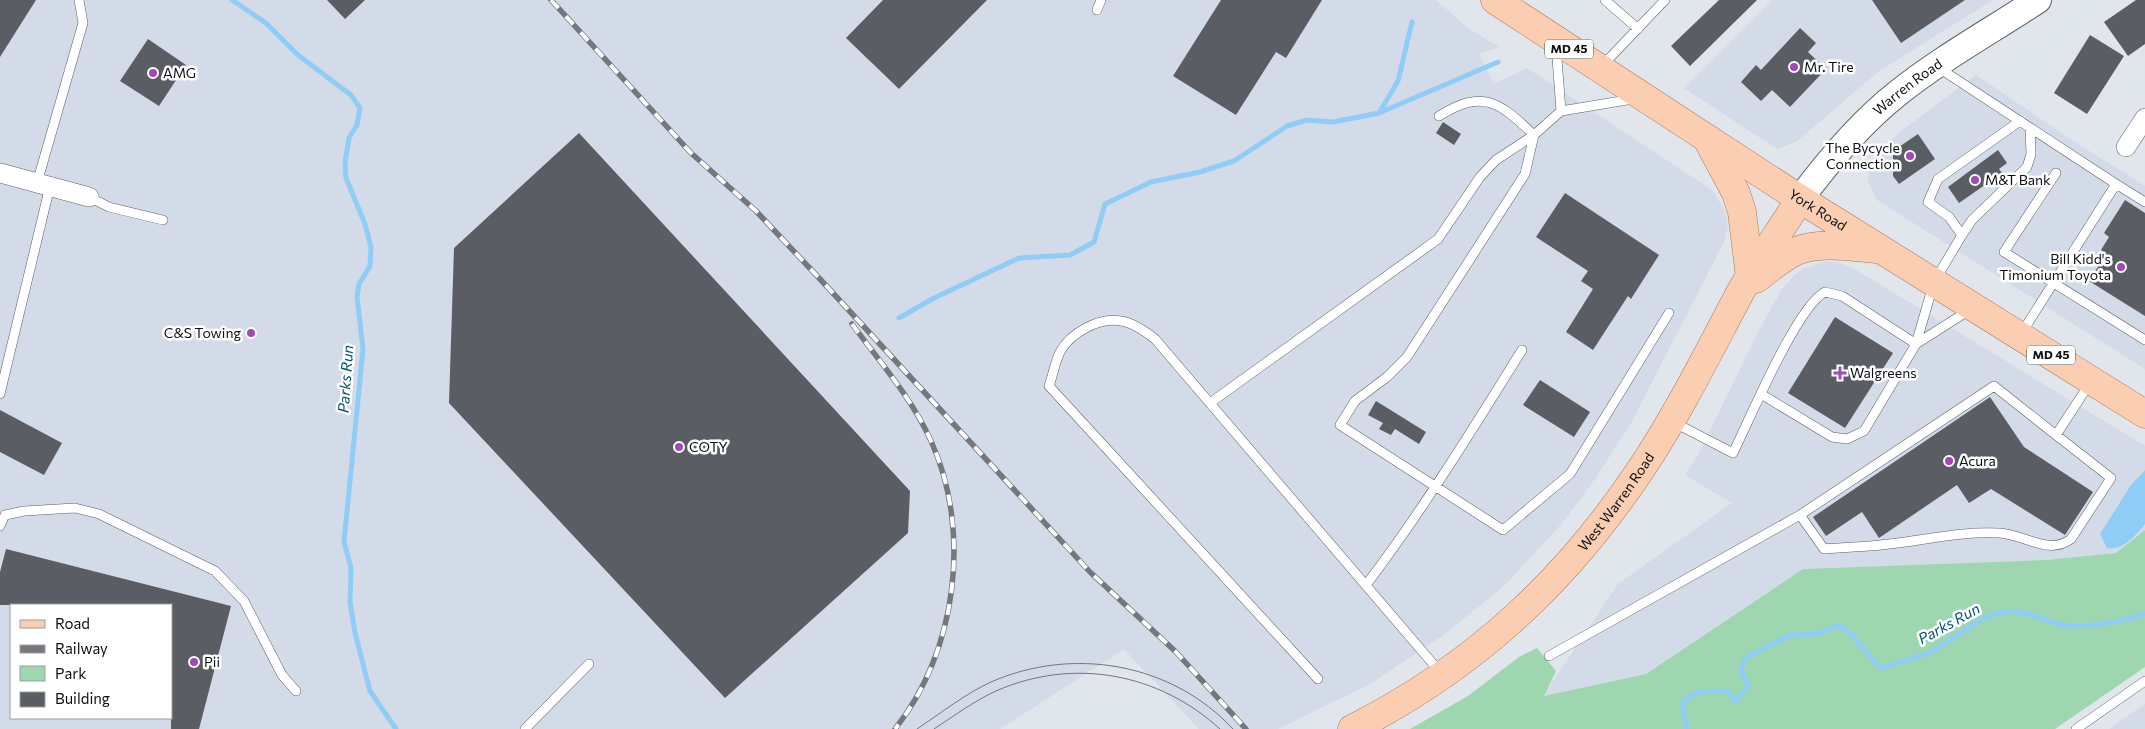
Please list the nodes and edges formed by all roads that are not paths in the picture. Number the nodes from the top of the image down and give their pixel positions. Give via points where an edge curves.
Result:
1 (79, 0) edge
2 (1102, 0) edge
3 (1495, 0) edge
4 (1605, 0) edge
5 (1665, 0) edge
6 (2033, 1) edge
7 (1097, 10) dead end
8 (1638, 29) junction
9 (1556, 40) junction
10 (1935, 66) junction
11 (1599, 69) junction
12 (1643, 97) junction
13 (1561, 111) junction
14 (1439, 116) dead end
15 (2145, 118) edge
16 (2020, 121) junction
17 (2030, 128) junction
18 (1534, 136) junction
19 (1707, 139) junction
20 (2126, 147) dead end
21 (0, 173) edge
22 (2056, 173) dead end
23 (2116, 184) junction
24 (44, 185) junction
25 (89, 197) joint
26 (1800, 199) junction
27 (2145, 202) edge
28 (163, 220) dead end
29 (1962, 235) junction
30 (1880, 249) junction
31 (1934, 282) junction
32 (1746, 283) junction
33 (2053, 283) junction
34 (1974, 307) junction
35 (1670, 313) dead end
36 (2020, 336) junction
37 (2145, 340) edge
38 (1916, 344) junction
39 (1522, 350) dead end
40 (2092, 380) junction
41 (0, 394) edge
42 (1761, 394) junction
43 (1210, 402) junction
44 (2145, 414) edge
45 (1671, 421) junction
46 (2056, 435) junction
47 (1436, 487) junction
48 (1800, 515) junction
49 (0, 526) edge
50 (1366, 585) junction
51 (1549, 656) dead end
52 (589, 664) dead end
53 (1444, 676) junction
54 (1318, 679) dead end
55 (2145, 681) edge
56 (296, 691) dead end
57 (525, 729) edge
58 (1352, 729) edge
59 (2076, 729) edge

1 - 24 lane via 83,23
2 - 7 lane
3 - 9 main road, York Road / MD 45
4 - 8 lane
5 - 8 lane
6 - 10 street, Warren Road
8 - 11 lane
9 - 11 main road, York Road / MD 45
9 - 13 lane
10 - 16 lane
10 - 26 street, Warren Road via 1851,135
11 - 12 main road, York Road / MD 45
12 - 13 lane
12 - 19 main road, York Road / MD 45
13 - 18 lane
14 - 18 lane via 1467,102 1491,103 1506,109
15 - 20 street
16 - 17 lane
16 - 29 lane via 1938,179 1932,189 1928,202 1950,217
17 - 23 lane
17 - 29 lane via 2031,154 2027,167 1972,220
18 - 43 lane via 1496,160 1485,171 1438,239
18 - 47 lane via 1525,174 1407,357 1355,401 1340,425
19 - 26 main road, York Road / MD 45
19 - 32 main road via 1736,193 1742,212
21 - 24 street
22 - 33 lane via 2004,252
23 - 27 lane
23 - 33 lane
24 - 25 street
24 - 41 lane
25 - 28 lane via 109,207
26 - 30 main road, York Road / MD 45
26 - 32 main road, West Warren Road
29 - 31 lane
30 - 31 main road, York Road / MD 45
30 - 32 main road via 1830,246 1802,249
31 - 34 main road, York Road / MD 45
31 - 38 lane
32 - 45 main road, West Warren Road
33 - 36 lane
33 - 37 lane
34 - 36 main road, York Road / MD 45
34 - 38 lane
35 - 47 lane via 1570,474 1503,530
36 - 40 main road, York Road / MD 45
38 - 42 lane via 1864,431 1847,438 1832,437
38 - 42 lane via 1842,296 1825,292 1810,304
39 - 47 lane
40 - 44 main road, York Road / MD 45
40 - 46 lane
42 - 45 lane via 1733,453
43 - 50 lane
43 - 54 lane via 1155,339 1141,328 1120,321 1099,324 1079,332 1068,341 1060,352 1049,386
45 - 53 main road, West Warren Road via 1621,497 1568,565 1512,621
46 - 48 lane via 1994,386
46 - 48 lane via 2111,478 2071,539 2064,544 2052,547 2000,533 1943,535 1889,544 1824,549
47 - 50 lane via 1407,532
48 - 51 lane
49 - 56 lane via 5,515 24,510 74,508 99,514 215,571 244,601 282,675
50 - 53 lane
52 - 57 lane
53 - 58 main road, West Warren Road
55 - 59 lane

